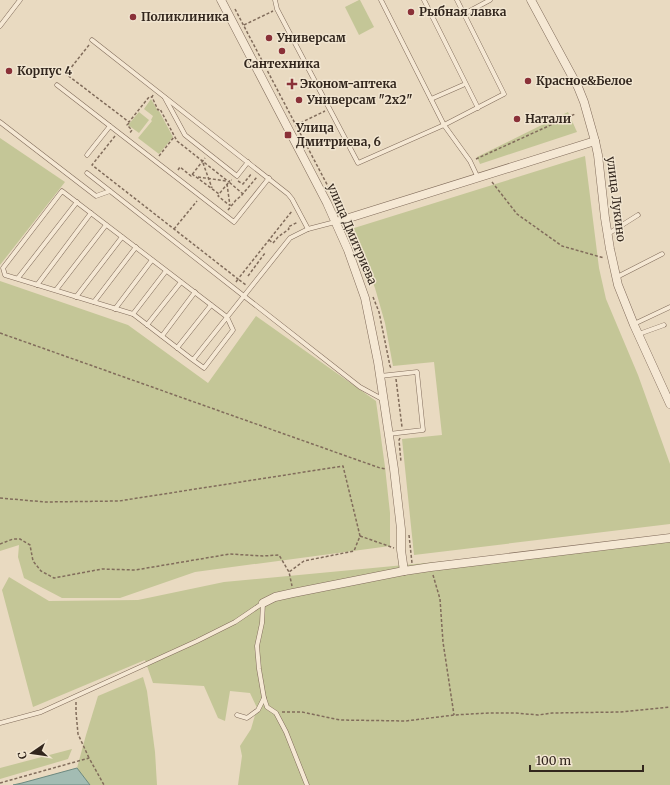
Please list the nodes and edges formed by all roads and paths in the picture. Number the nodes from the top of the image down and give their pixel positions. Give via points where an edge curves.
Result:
1 (20, 0) edge
2 (221, 0) edge
3 (275, 0) edge
4 (381, 0) edge
5 (424, 0) edge
6 (457, 0) edge
7 (490, 0) edge
8 (531, 0) edge
9 (234, 6) dead end
10 (277, 9) junction
11 (464, 14) junction
12 (244, 25) junction
13 (0, 26) edge
14 (91, 42) joint
15 (57, 85) dead end
16 (463, 85) dead end
17 (154, 94) dead end
18 (164, 96) junction
19 (152, 97) junction
20 (431, 99) junction
21 (478, 108) junction
22 (330, 109) junction
23 (575, 114) dead end
24 (0, 122) edge
25 (129, 122) junction
26 (296, 125) junction
27 (444, 125) junction
28 (110, 126) junction
29 (129, 134) dead end
30 (174, 137) junction
31 (120, 138) dead end
32 (596, 142) junction
33 (87, 155) dead end
34 (155, 161) junction
35 (470, 161) junction
36 (202, 162) junction
37 (248, 162) junction
38 (177, 171) dead end
39 (253, 172) dead end
40 (86, 173) dead end
41 (192, 174) junction
42 (196, 176) junction
43 (258, 176) dead end
44 (209, 178) junction
45 (269, 178) junction
46 (478, 178) junction
47 (492, 182) dead end
48 (228, 183) junction
49 (212, 189) junction
50 (110, 191) junction
51 (219, 194) junction
52 (243, 194) junction
53 (198, 199) dead end
54 (77, 202) junction
55 (230, 206) junction
56 (293, 209) dead end
57 (91, 213) junction
58 (224, 215) junction
59 (638, 215) dead end
60 (346, 220) junction
61 (336, 222) junction
62 (106, 224) junction
63 (174, 229) junction
64 (306, 230) junction
65 (276, 231) junction
66 (608, 234) junction
67 (280, 235) junction
68 (122, 237) junction
69 (269, 240) junction
70 (136, 248) junction
71 (265, 254) dead end
72 (662, 254) dead end
73 (604, 258) dead end
74 (152, 260) junction
75 (251, 262) junction
76 (256, 265) junction
77 (166, 271) junction
78 (244, 271) junction
79 (617, 277) junction
80 (18, 278) junction
81 (238, 279) junction
82 (181, 282) junction
83 (37, 284) junction
84 (232, 287) junction
85 (250, 288) junction
86 (56, 290) junction
87 (195, 292) junction
88 (244, 296) junction
89 (76, 297) junction
90 (94, 302) junction
91 (211, 305) junction
92 (670, 307) edge
93 (115, 309) junction
94 (133, 314) junction
95 (227, 317) junction
96 (634, 324) junction
97 (147, 325) junction
98 (664, 325) dead end
99 (0, 333) edge
100 (638, 334) junction
101 (162, 336) junction
102 (177, 348) junction
103 (193, 360) junction
104 (380, 376) junction
105 (384, 399) junction
106 (670, 404) edge
107 (389, 434) junction
108 (394, 469) junction
109 (0, 498) edge
110 (360, 536) junction
111 (670, 538) edge
112 (0, 544) edge
113 (401, 550) junction
114 (431, 567) junction
115 (404, 571) junction
116 (289, 572) junction
117 (293, 593) junction
118 (263, 604) junction
119 (82, 693) junction
120 (264, 698) junction
121 (670, 707) edge
122 (276, 713) junction
123 (237, 715) dead end
124 (454, 715) junction
125 (0, 723) edge
126 (89, 758) junction
127 (0, 783) edge
128 (104, 785) edge
129 (307, 785) edge

1 - 13 lane
2 - 61 street, улица Дмитриева
3 - 10 lane
4 - 20 lane
5 - 21 lane
6 - 11 lane
7 - 11 lane
8 - 32 street, улица Лукино via 578,88
9 - 12 path
10 - 12 path
10 - 22 lane
11 - 21 lane via 504,94
12 - 26 path
14 - 18 lane
14 - 25 path via 66,74
15 - 28 lane
16 - 20 lane
17 - 19 path
18 - 37 lane
18 - 37 lane via 185,135 191,140 237,176
19 - 25 path via 149,97
19 - 30 path
20 - 27 lane
21 - 27 lane
22 - 26 path
22 - 27 lane via 358,164
23 - 35 path
24 - 50 lane via 96,196
25 - 29 path via 127,125 132,130
26 - 60 path
27 - 35 lane
28 - 33 lane
28 - 34 lane
30 - 34 path
30 - 36 path
31 - 63 path via 116,135 92,165
32 - 46 street
32 - 66 street, улица Лукино
34 - 58 lane
35 - 46 lane
36 - 41 path
36 - 44 path
36 - 48 path
37 - 45 lane
38 - 41 path via 180,167 191,176
39 - 48 path via 243,184 236,180 230,180
40 - 50 lane
41 - 42 path
42 - 44 path
42 - 49 path
43 - 52 path
44 - 48 path
44 - 49 path
45 - 58 lane via 234,222
45 - 64 lane via 292,199
46 - 60 street
47 - 73 path via 517,214 562,246
48 - 51 path
48 - 52 path
48 - 55 path
49 - 51 path
50 - 84 lane
51 - 55 path via 218,196
52 - 55 path
53 - 63 path
54 - 57 lane
54 - 80 lane
54 - 80 lane via 62,190 3,268 5,275
55 - 58 path
56 - 65 path
57 - 62 lane
57 - 83 lane
59 - 66 lane
60 - 61 street
61 - 64 lane
61 - 104 street, улица Дмитриева via 365,298
62 - 68 lane
62 - 86 lane
63 - 81 path
64 - 67 path via 300,221
64 - 85 lane via 290,238
65 - 67 path
65 - 69 path
66 - 79 street, улица Лукино
67 - 69 path via 273,243
68 - 70 lane
68 - 89 lane
69 - 75 path
70 - 74 lane
70 - 90 lane
71 - 76 path
72 - 79 lane
74 - 77 lane
74 - 93 lane
75 - 76 path
75 - 78 path
76 - 78 path via 248,275
77 - 82 lane
77 - 94 lane
78 - 81 path
79 - 96 street, улица Лукино
80 - 83 lane
81 - 84 path
81 - 85 path
82 - 87 lane
82 - 97 lane
83 - 86 lane
84 - 88 lane
85 - 88 lane
86 - 89 lane
87 - 91 lane
87 - 101 lane
88 - 95 lane
88 - 105 lane via 360,387
89 - 90 lane
90 - 93 lane
91 - 95 lane
91 - 102 lane
92 - 96 lane
93 - 94 lane
94 - 97 lane
95 - 103 lane
95 - 103 lane via 233,330 204,368
96 - 100 street, улица Лукино
97 - 101 lane
98 - 100 lane
99 - 108 path via 380,468
100 - 106 street, улица Лукино
101 - 102 lane
102 - 103 lane
104 - 105 street, улица Дмитриева
104 - 107 lane via 416,372 423,430
105 - 107 street, улица Дмитриева
107 - 108 street, улица Дмитриева
108 - 113 street, улица Дмитриева
109 - 110 path via 45,502 119,501 343,466
110 - 113 path
110 - 116 path via 354,551 304,561
111 - 114 street
112 - 116 path via 20,539 30,545 33,561 40,570 54,578 102,569 135,570 230,554 279,555
113 - 115 street, улица Дмитриева
114 - 115 street
114 - 124 path via 440,599 443,642
115 - 117 street
116 - 117 path
117 - 118 street via 275,597
118 - 119 lane via 235,622 197,641
118 - 120 lane via 257,646
119 - 125 lane via 41,712
119 - 126 path via 76,701 78,734
120 - 122 lane via 267,707
120 - 123 lane via 258,710 248,718
121 - 124 path via 620,712
122 - 124 path via 302,712 355,721 406,721
122 - 129 lane
126 - 127 path
126 - 128 path

